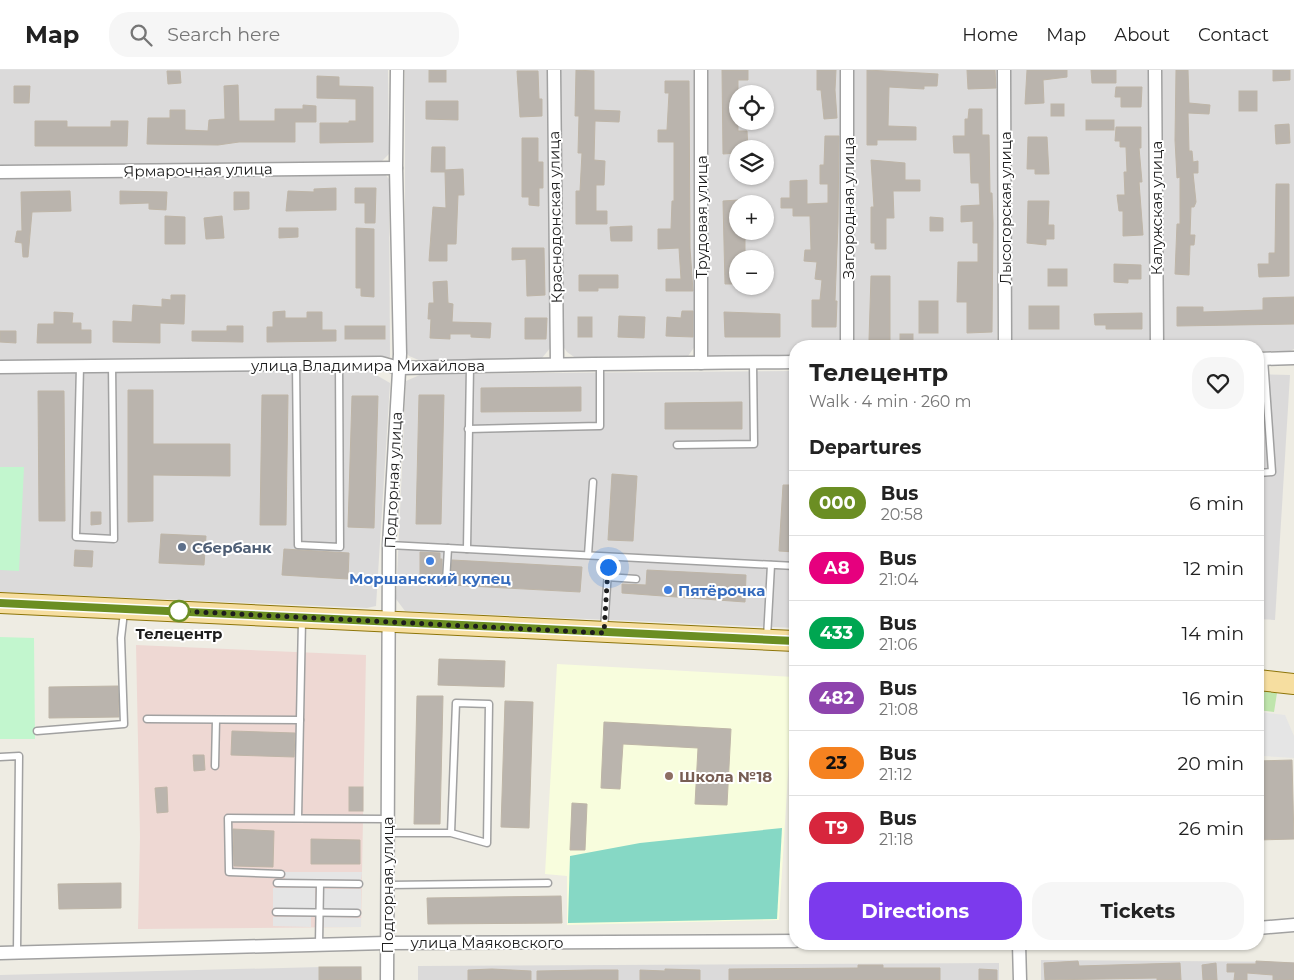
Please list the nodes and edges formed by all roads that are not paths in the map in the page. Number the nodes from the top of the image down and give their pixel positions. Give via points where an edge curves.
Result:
1 (397, 70) edge
2 (554, 70) edge
3 (701, 70) edge
4 (847, 70) edge
5 (1004, 70) edge
6 (1155, 70) edge
7 (396, 168) junction
8 (0, 172) edge
9 (847, 340) edge
10 (1005, 340) edge
11 (1157, 340) edge
12 (1294, 358) edge
13 (1264, 359) edge
14 (789, 362) edge
15 (557, 363) junction
16 (701, 363) junction
17 (753, 363) junction
18 (296, 364) junction
19 (339, 364) junction
20 (112, 365) junction
21 (600, 365) junction
22 (80, 366) junction
23 (470, 366) junction
24 (0, 367) edge
25 (400, 368) junction
26 (1264, 390) edge
27 (468, 429) junction
28 (677, 445) dead end
29 (1264, 473) edge
30 (593, 482) dead end
31 (389, 545) junction
32 (448, 548) junction
33 (467, 549) junction
34 (588, 556) junction
35 (609, 556) junction
36 (771, 565) junction
37 (789, 566) edge
38 (607, 578) junction
39 (636, 580) dead end
40 (446, 582) dead end
41 (0, 603) edge
42 (124, 608) junction
43 (302, 617) junction
44 (389, 621) junction
45 (604, 633) junction
46 (767, 640) junction
47 (789, 641) edge
48 (1264, 681) edge
49 (1294, 684) edge
50 (147, 720) dead end
51 (216, 720) junction
52 (300, 720) junction
53 (37, 731) dead end
54 (0, 757) edge
55 (214, 766) dead end
56 (298, 818) junction
57 (387, 819) junction
58 (451, 833) junction
59 (387, 834) junction
60 (281, 874) dead end
61 (548, 883) dead end
62 (277, 884) dead end
63 (320, 884) junction
64 (359, 884) dead end
65 (389, 885) junction
66 (276, 912) dead end
67 (320, 913) junction
68 (358, 913) dead end
69 (1294, 925) edge
70 (1264, 928) edge
71 (789, 941) edge
72 (386, 943) junction
73 (319, 944) junction
74 (1019, 950) edge
75 (17, 952) junction
76 (0, 953) edge
77 (386, 980) edge
78 (1020, 980) edge

1 - 7 street, Подгорная улица
2 - 15 street, Краснодонская улица
3 - 16 street, Трудовая улица
4 - 9 street, Загородная улица
5 - 10 street, Лысогорская улица
6 - 11 street, Калужская улица
7 - 8 street, Ярмарочная улица
7 - 25 street, Подгорная улица
12 - 13 street
14 - 17 street, улица Владимира Михайлова
15 - 21 street, улица Владимира Михайлова
15 - 23 street, улица Владимира Михайлова
16 - 17 street, улица Владимира Михайлова
16 - 21 street, улица Владимира Михайлова
17 - 28 lane via 754,444
18 - 19 street, улица Владимира Михайлова
18 - 19 lane via 298,545 340,547
18 - 20 street, улица Владимира Михайлова
19 - 25 street, улица Владимира Михайлова via 381,363
20 - 22 street, улица Владимира Михайлова
20 - 22 lane via 114,539 76,537
21 - 27 lane via 600,426
22 - 24 street, улица Владимира Михайлова
23 - 25 street, улица Владимира Михайлова
23 - 27 lane
25 - 31 street, Подгорная улица
26 - 29 lane via 1272,472
27 - 33 lane
30 - 34 lane
31 - 32 lane
31 - 44 street, Подгорная улица
32 - 33 lane
32 - 40 lane
33 - 34 lane
34 - 35 lane
35 - 36 lane
35 - 38 lane
36 - 37 lane
36 - 46 lane
38 - 39 lane
38 - 45 lane
41 - 42 main road
42 - 43 main road
42 - 53 lane via 121,638 124,724
43 - 44 main road
43 - 52 lane
44 - 45 main road
44 - 57 street, Подгорная улица
45 - 46 main road
46 - 47 main road
48 - 49 main road
50 - 51 lane
51 - 52 lane
51 - 55 lane
52 - 56 lane
54 - 75 lane via 19,756
56 - 57 lane
56 - 60 lane via 228,818 229,872
57 - 59 street, Подгорная улица
58 - 58 lane via 456,703 490,704 487,843
58 - 59 lane
59 - 65 street, Подгорная улица
61 - 65 lane
62 - 63 lane
63 - 64 lane
63 - 67 lane
65 - 72 street, Подгорная улица
66 - 67 lane
67 - 68 lane
67 - 73 lane
69 - 70 street
71 - 72 street, улица Маяковского
72 - 73 street, улица Маяковского
72 - 77 street, Подгорная улица
73 - 75 street, улица Маяковского
74 - 78 street
75 - 76 street, улица Маяковского

